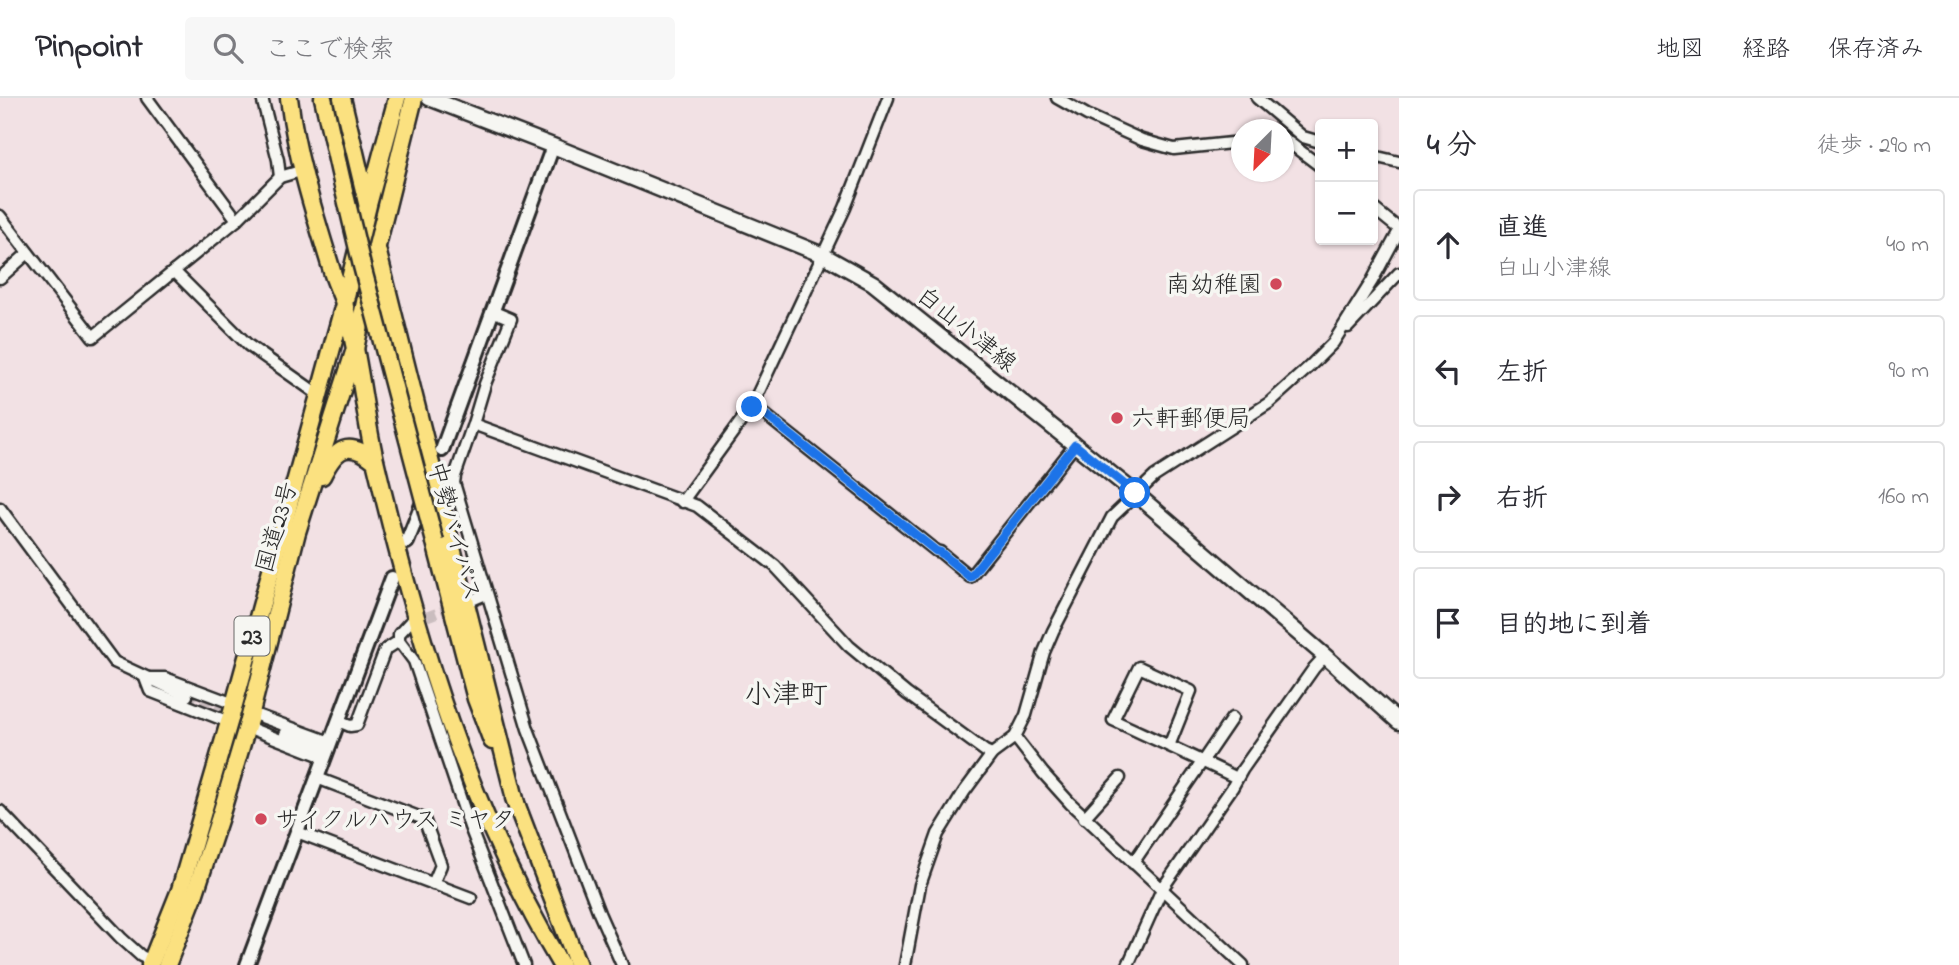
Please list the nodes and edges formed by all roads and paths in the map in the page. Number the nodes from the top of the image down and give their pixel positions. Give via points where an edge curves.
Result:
1 (147, 98) edge
2 (262, 98) edge
3 (289, 98) edge
4 (323, 98) edge
5 (342, 98) edge
6 (397, 98) edge
7 (414, 98) edge
8 (429, 98) edge
9 (888, 98) edge
10 (1057, 98) edge
11 (1257, 98) edge
12 (1315, 141) edge
13 (1231, 143) edge
14 (554, 146) junction
15 (1294, 146) edge
16 (1378, 157) edge
17 (1315, 162) edge
18 (1399, 162) edge
19 (304, 170) junction
20 (280, 177) junction
21 (368, 205) junction
22 (1378, 212) edge
23 (0, 216) edge
24 (237, 220) junction
25 (1399, 230) edge
26 (377, 246) junction
27 (28, 253) junction
28 (823, 255) junction
29 (174, 271) junction
30 (332, 271) junction
31 (1399, 272) edge
32 (0, 278) edge
33 (344, 304) junction
34 (492, 311) junction
35 (1333, 343) junction
36 (355, 349) junction
37 (326, 372) junction
38 (319, 395) junction
39 (752, 407) junction
40 (473, 424) junction
41 (1075, 445) junction
42 (442, 450) dead end
43 (375, 461) junction
44 (427, 492) dead end
45 (1135, 493) junction
46 (682, 502) junction
47 (0, 508) edge
48 (297, 532) junction
49 (407, 542) dead end
50 (392, 578) dead end
51 (486, 594) junction
52 (472, 600) dead end
53 (409, 624) tunnel mouth
54 (399, 640) junction
55 (1325, 656) junction
56 (145, 678) junction
57 (187, 696) tunnel mouth
58 (234, 704) junction
59 (1232, 718) dead end
60 (249, 720) junction
61 (338, 721) junction
62 (229, 722) junction
63 (1399, 722) edge
64 (285, 734) tunnel mouth
65 (1015, 737) junction
66 (1168, 746) junction
67 (327, 750) junction
68 (992, 754) junction
69 (1203, 761) junction
70 (317, 778) junction
71 (1120, 778) dead end
72 (1237, 778) junction
73 (517, 807) junction
74 (0, 811) edge
75 (1084, 818) junction
76 (297, 832) junction
77 (1133, 863) junction
78 (433, 884) junction
79 (1162, 889) junction
80 (471, 898) dead end
81 (156, 964) edge
82 (247, 965) edge
83 (524, 965) edge
84 (561, 965) edge
85 (578, 965) edge
86 (622, 965) edge
87 (905, 965) edge
88 (1128, 965) edge
89 (1243, 965) edge

1 - 24 street
2 - 20 street
3 - 19 highway, 23
4 - 73 highway, 中勢バイパス / 23, bridge via 362,266 476,699
5 - 21 highway, 23
6 - 21 highway, 国道23号 / 23
7 - 26 highway, 国道23号 / 23
8 - 14 main road, 白山小津線
9 - 28 street
10 - 13 street via 1142,140 1174,149
11 - 12 street via 1303,137
14 - 28 main road, 白山小津線
14 - 34 street
15 - 17 street
16 - 18 street
19 - 20 street
19 - 30 highway, 23
20 - 24 street
21 - 26 highway, 23
21 - 33 highway, 国道23号 / 23
22 - 25 street
23 - 27 street
24 - 29 street
25 - 35 street
26 - 36 highway, 国道23号 / 23
26 - 73 highway, 23
27 - 29 street via 93,337
27 - 32 street
28 - 39 street
28 - 41 main road, 白山小津線 via 873,283
29 - 38 street via 248,345
30 - 33 highway, 23
30 - 37 highway, 23 via 335,303
31 - 35 street
33 - 36 highway, 23
33 - 37 highway, 国道23号 / 23
34 - 40 street via 511,319
34 - 42 street
35 - 45 street via 1269,403
36 - 43 highway, 23
36 - 48 highway, 国道23号 / 23
37 - 38 highway, 国道23号 / 23
38 - 58 highway, 国道23号 / 23
39 - 41 street via 970,577
39 - 46 street
40 - 46 street
40 - 51 street via 454,484
41 - 45 main road, 白山小津線
43 - 48 highway via 356,449 332,457
43 - 84 highway, 23 via 408,595 443,706 484,813
44 - 49 street
45 - 55 main road, 白山小津線
45 - 65 street via 1112,517 1074,587 1044,653
46 - 68 street via 697,506 775,566 849,646
47 - 56 street via 114,662
48 - 60 highway, 国道23号 / 23
50 - 61 street
51 - 52 street
51 - 86 street via 528,729
53 - 54 street
54 - 61 street via 385,650 357,725
54 - 83 street via 414,661 470,827
55 - 63 main road, 白山小津線
55 - 72 street
56 - 57 street
56 - 58 street via 165,678
56 - 62 street via 150,691
58 - 62 highway, 国道23号 / 23
59 - 69 street
60 - 67 street
60 - 67 street
60 - 81 highway, 国道23号 / 23 via 203,870
61 - 67 street
62 - 81 highway, 国道23号 / 23
64 - 67 street
65 - 68 street
65 - 75 street
66 - 66 street via 1113,720 1139,667 1191,691
66 - 69 street
67 - 70 street
68 - 87 street via 932,848
69 - 72 street
69 - 77 street
70 - 76 street
70 - 78 street via 424,819 440,865
71 - 75 street
72 - 79 street
73 - 85 highway, 中勢バイパス / 23
74 - 81 street via 121,938
75 - 77 street
76 - 78 street
76 - 82 street
77 - 79 street
78 - 80 street
79 - 88 street
79 - 89 street

